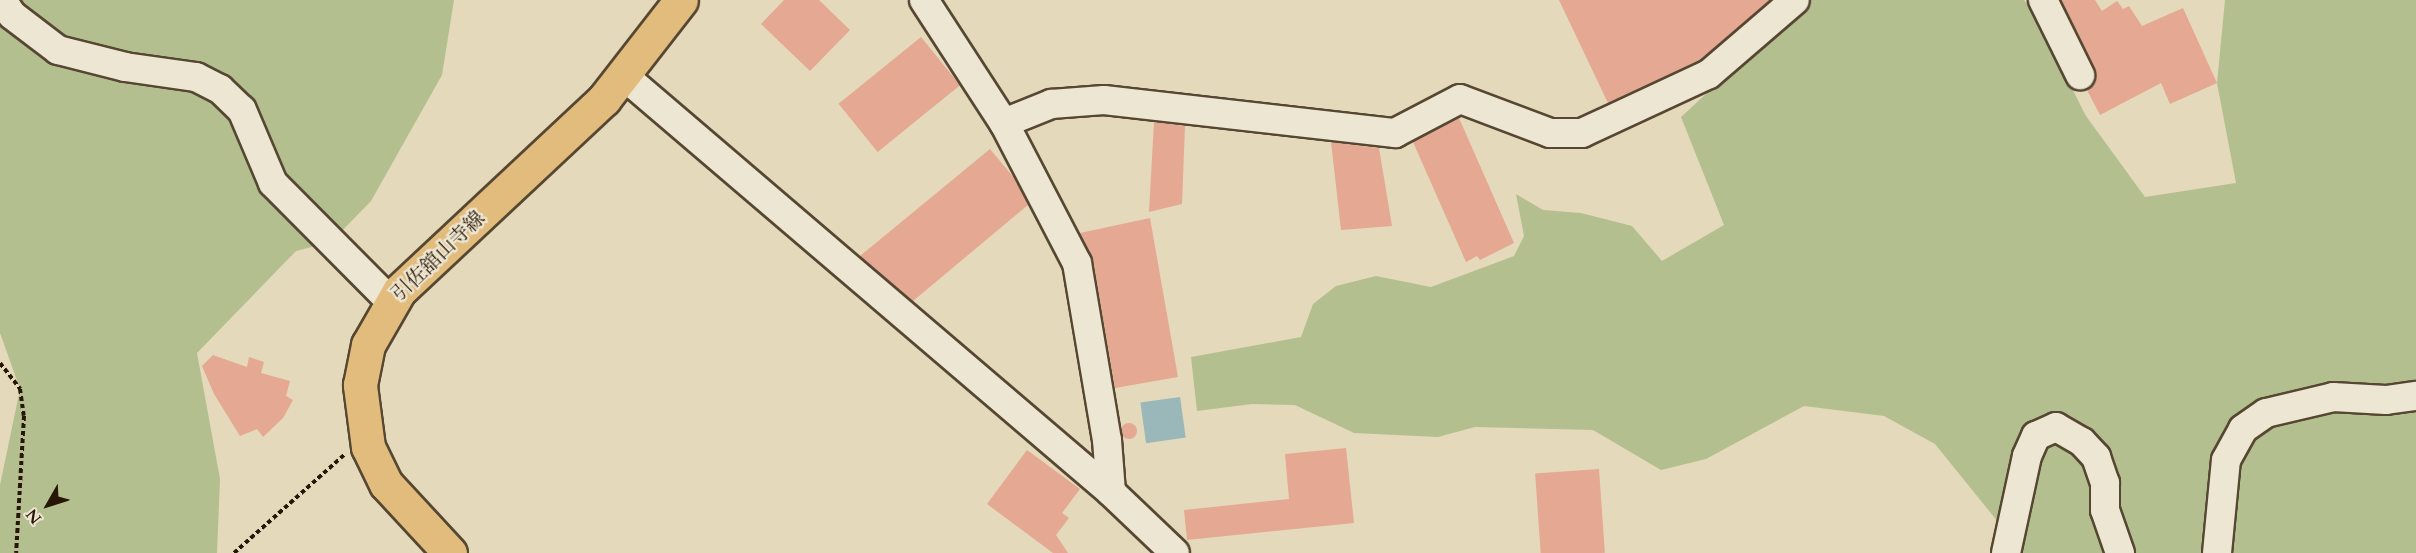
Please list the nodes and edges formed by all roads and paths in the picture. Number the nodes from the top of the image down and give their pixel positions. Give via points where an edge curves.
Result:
1 (2, 0) edge
2 (681, 0) edge
3 (924, 0) edge
4 (1795, 0) edge
5 (2043, 0) edge
6 (2080, 75) dead end
7 (624, 76) junction
8 (1004, 123) junction
9 (391, 302) junction
10 (0, 363) edge
11 (2416, 396) edge
12 (367, 443) junction
13 (1111, 492) junction
14 (16, 553) edge
15 (234, 553) edge
16 (450, 553) edge
17 (1174, 553) edge
18 (2007, 553) edge
19 (2120, 553) edge
20 (2217, 553) edge

1 - 9 street via 12,15 58,50 125,67 196,77 220,89 242,110 273,183
2 - 7 main road, 引佐舘山寺線
3 - 8 street
4 - 8 street via 1709,74 1582,133 1550,133 1460,99 1395,133 1104,100 1051,104
5 - 6 street
7 - 9 main road, 引佐舘山寺線
7 - 13 street
8 - 13 street via 1077,263 1107,440
9 - 12 main road, 引佐舘山寺線 via 376,326 363,365 360,406
10 - 14 path via 20,389 24,416
11 - 20 street via 2386,400 2333,397 2266,413 2243,429 2226,460
12 - 15 path via 337,458 297,500
12 - 16 main road, 引佐舘山寺線 via 386,484
13 - 17 street
18 - 19 street via 2027,456 2036,436 2056,427 2082,442 2096,457 2104,483 2105,510

